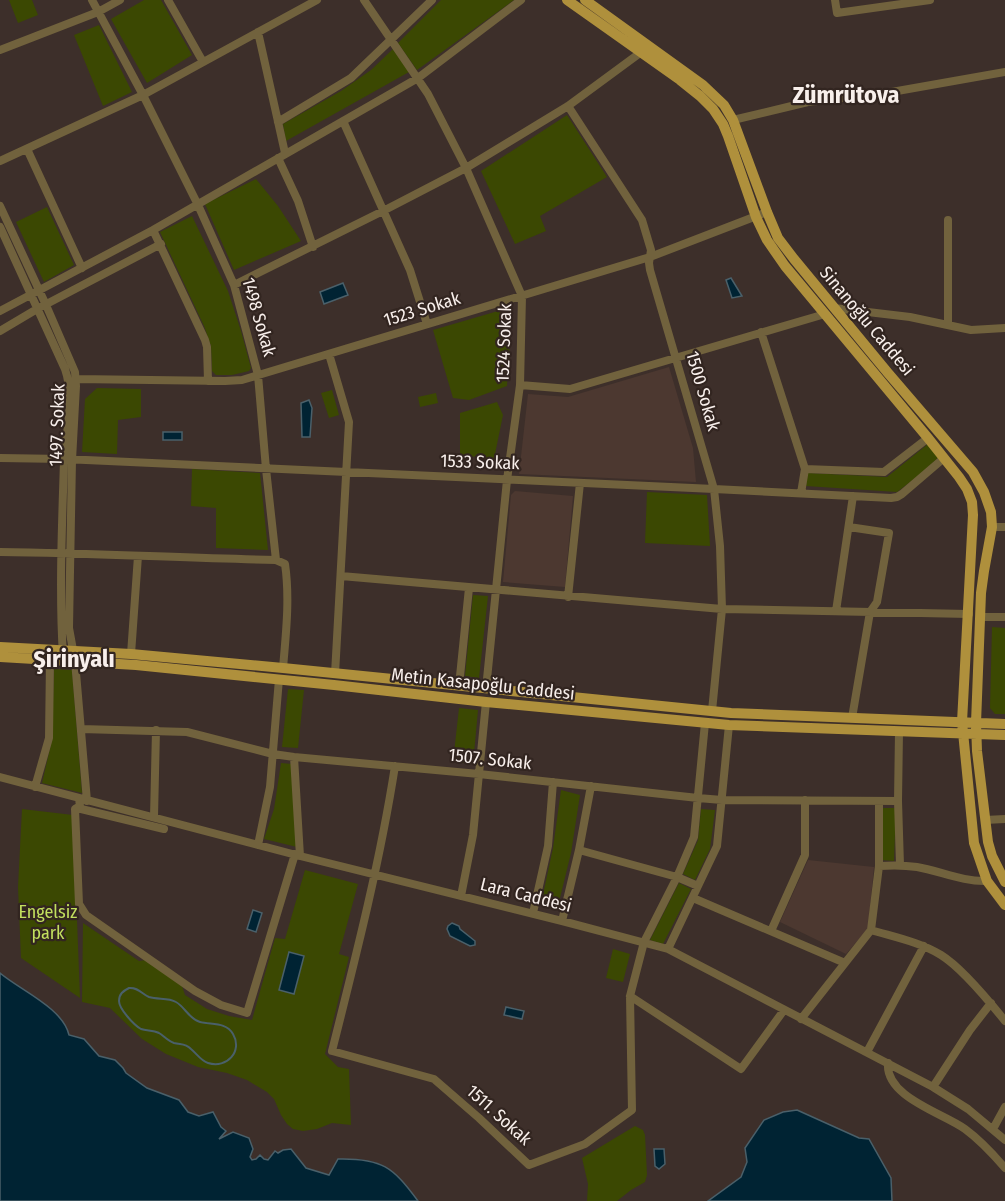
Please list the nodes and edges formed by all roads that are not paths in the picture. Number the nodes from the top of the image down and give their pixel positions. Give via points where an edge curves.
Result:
1 (92, 0) edge
2 (120, 0) edge
3 (168, 0) edge
4 (317, 0) edge
5 (364, 0) edge
6 (432, 0) edge
7 (521, 0) edge
8 (567, 0) edge
9 (585, 0) edge
10 (835, 0) edge
11 (930, 0) edge
12 (98, 12) junction
13 (258, 32) junction
14 (391, 39) junction
15 (0, 50) edge
16 (640, 53) junction
17 (203, 62) junction
18 (1005, 72) edge
19 (418, 78) junction
20 (143, 95) junction
21 (568, 106) junction
22 (733, 120) junction
23 (343, 121) junction
24 (278, 122) junction
25 (27, 149) junction
26 (281, 156) junction
27 (0, 161) edge
28 (466, 168) junction
29 (198, 205) junction
30 (0, 206) edge
31 (383, 211) junction
32 (767, 212) junction
33 (756, 217) junction
34 (948, 220) dead end
35 (0, 227) edge
36 (153, 230) junction
37 (161, 244) junction
38 (313, 247) junction
39 (650, 256) junction
40 (82, 268) junction
41 (234, 285) junction
42 (34, 292) junction
43 (522, 296) junction
44 (42, 307) junction
45 (0, 311) edge
46 (830, 311) junction
47 (428, 324) junction
48 (948, 325) junction
49 (1005, 328) edge
50 (0, 331) edge
51 (761, 332) junction
52 (329, 354) junction
53 (676, 358) junction
54 (258, 375) junction
55 (76, 380) junction
56 (208, 381) junction
57 (520, 386) junction
58 (928, 438) junction
59 (0, 458) edge
60 (944, 458) junction
61 (68, 460) junction
62 (266, 469) junction
63 (806, 469) junction
64 (347, 473) junction
65 (507, 480) junction
66 (580, 483) junction
67 (714, 489) junction
68 (801, 493) junction
69 (853, 496) junction
70 (993, 526) junction
71 (849, 527) junction
72 (1005, 527) edge
73 (0, 552) edge
74 (66, 552) junction
75 (138, 556) junction
76 (276, 560) junction
77 (340, 576) junction
78 (469, 588) junction
79 (495, 591) junction
80 (568, 597) junction
81 (722, 609) junction
82 (836, 611) junction
83 (870, 612) junction
84 (974, 615) junction
85 (1005, 617) edge
86 (0, 647) edge
87 (131, 654) junction
88 (68, 656) junction
89 (0, 657) edge
90 (50, 660) junction
91 (283, 668) junction
92 (335, 674) junction
93 (279, 679) junction
94 (459, 686) junction
95 (486, 689) junction
96 (486, 702) junction
97 (712, 711) junction
98 (852, 718) junction
99 (705, 723) junction
100 (1005, 724) edge
101 (729, 725) junction
102 (962, 728) junction
103 (976, 728) junction
104 (81, 729) junction
105 (156, 730) junction
106 (899, 732) junction
107 (1005, 735) edge
108 (273, 753) junction
109 (294, 757) junction
110 (395, 766) junction
111 (479, 774) junction
112 (0, 777) edge
113 (553, 782) junction
114 (591, 786) junction
115 (35, 787) junction
116 (698, 798) junction
117 (83, 800) junction
118 (722, 800) junction
119 (805, 800) junction
120 (879, 801) junction
121 (898, 801) junction
122 (77, 808) junction
123 (154, 817) junction
124 (1005, 819) edge
125 (985, 820) junction
126 (164, 829) dead end
127 (258, 844) junction
128 (579, 850) junction
129 (298, 855) junction
130 (900, 865) junction
131 (879, 866) junction
132 (376, 874) junction
133 (677, 877) junction
134 (987, 881) junction
135 (1005, 882) edge
136 (698, 886) junction
137 (461, 896) junction
138 (693, 898) junction
139 (1005, 905) edge
140 (533, 914) junction
141 (562, 921) junction
142 (871, 930) junction
143 (771, 931) junction
144 (644, 942) junction
145 (924, 946) junction
146 (668, 949) junction
147 (845, 963) junction
148 (630, 996) junction
149 (991, 1003) junction
150 (784, 1010) junction
151 (801, 1019) junction
152 (1005, 1021) edge
153 (867, 1052) junction
154 (888, 1063) junction
155 (933, 1087) junction
156 (1005, 1107) edge
157 (993, 1129) junction
158 (1005, 1140) edge
159 (1005, 1168) edge

1 - 12 street, 1498 Sokak
2 - 12 street
3 - 17 street
4 - 13 street
5 - 14 street, 1524 Sokak
6 - 14 street
7 - 19 street
8 - 16 main road, Si̇nanoğlu Caddesi
9 - 22 main road, Si̇nanoğlu Caddesi via 703,85
10 - 11 street via 837,12
12 - 15 street
12 - 20 street, 1498 Sokak
13 - 17 street
13 - 24 street
14 - 19 street, 1524 Sokak
14 - 24 street via 351,78
16 - 21 street
16 - 33 main road, Si̇nanoğlu Caddesi via 713,109 725,130
17 - 20 street
18 - 22 street via 808,102
19 - 23 street
19 - 28 street, 1524 Sokak
20 - 25 street
20 - 29 street, 1498 Sokak
21 - 28 street
21 - 39 street, 1500 Sokak via 642,220
22 - 32 main road, Si̇nanoğlu Caddesi
23 - 26 street
23 - 31 street
24 - 26 street
25 - 27 street
25 - 40 street
26 - 29 street
26 - 38 street
28 - 31 street
28 - 43 street, 1524 Sokak
29 - 36 street
29 - 41 street, 1498 Sokak
30 - 42 street, 1497. Sokak
31 - 38 street
31 - 47 street via 411,270
32 - 33 street, 1523 Sokak
32 - 46 main road, Si̇nanoğlu Caddesi via 778,238
33 - 39 street, 1523 Sokak
33 - 46 main road, Si̇nanoğlu Caddesi via 785,266
34 - 48 street
35 - 42 street, 1497. Sokak
36 - 37 street
36 - 40 street
37 - 44 street
37 - 56 street via 205,340
38 - 41 street
39 - 43 street, 1523 Sokak
39 - 53 street, 1500 Sokak via 650,270
40 - 42 street
41 - 54 street, 1498 Sokak
42 - 44 street, 1497. Sokak
42 - 45 street
43 - 47 street, 1523 Sokak
43 - 57 street, 1524 Sokak
44 - 50 street
44 - 55 street, 1497. Sokak via 73,366
44 - 61 street, 1497. Sokak via 68,377
46 - 48 street via 910,317
46 - 51 street
46 - 58 main road, Si̇nanoğlu Caddesi
46 - 70 main road, Si̇nanoğlu Caddesi via 973,472 988,501
47 - 52 street, 1523 Sokak
48 - 49 street via 971,330
51 - 53 street
51 - 63 street
52 - 54 street, 1523 Sokak
52 - 64 street via 349,418
53 - 57 street via 570,388
53 - 67 street, 1500 Sokak
54 - 56 street, 1523 Sokak via 242,380
54 - 62 street, 1498 Sokak
55 - 56 street, 1523 Sokak
55 - 61 street, 1497. Sokak
57 - 65 street, 1524 Sokak
58 - 60 main road, Si̇nanoğlu Caddesi
58 - 63 street via 884,472
59 - 61 street, 1533 Sokak
60 - 69 street, 1533 Sokak via 897,497
60 - 84 main road, Si̇nanoğlu Caddesi via 972,501
61 - 62 street, 1533 Sokak
61 - 74 street, 1497. Sokak
62 - 64 street, 1533 Sokak
62 - 76 street, 1498 Sokak
63 - 68 street
64 - 65 street, 1533 Sokak
64 - 77 street
65 - 66 street, 1533 Sokak
65 - 79 street, 1524 Sokak
66 - 67 street, 1533 Sokak
66 - 80 street
67 - 68 street, 1533 Sokak
67 - 81 street, 1500 Sokak
68 - 69 street, 1533 Sokak
69 - 71 street
70 - 72 street
70 - 84 main road, Si̇nanoğlu Caddesi
71 - 82 street
71 - 83 street via 889,533 877,602
73 - 74 street
74 - 75 street
74 - 88 street, 1497. Sokak
75 - 76 street
75 - 87 street
76 - 91 street, 1498 Sokak via 285,564 288,582
77 - 78 street
77 - 92 street
78 - 79 street
78 - 94 street
79 - 80 street
79 - 95 street, 1524 Sokak
80 - 81 street
81 - 82 street
81 - 97 street, 1500 Sokak
82 - 83 street
83 - 84 street
83 - 98 street
84 - 85 street
84 - 102 main road, Si̇nanoğlu Caddesi
84 - 103 main road, Si̇nanoğlu Caddesi
86 - 88 main road, Metin Kasapoğlu Caddesi
87 - 88 main road, Metin Kasapoğlu Caddesi
87 - 91 main road, Metin Kasapoğlu Caddesi
88 - 90 main road, Metin Kasapoğlu Caddesi
88 - 93 main road, Metin Kasapoğlu Caddesi
88 - 104 street, 1497. Sokak
89 - 90 main road, Metin Kasapoğlu Caddesi
90 - 115 street via 49,738
91 - 92 main road, Metin Kasapoğlu Caddesi
92 - 94 main road, Metin Kasapoğlu Caddesi
93 - 96 main road, Metin Kasapoğlu Caddesi
93 - 108 street
94 - 95 main road, Metin Kasapoğlu Caddesi
95 - 97 main road, Metin Kasapoğlu Caddesi
96 - 99 main road, Metin Kasapoğlu Caddesi
96 - 111 street
97 - 98 main road, Metin Kasapoğlu Caddesi
98 - 102 main road, Metin Kasapoğlu Caddesi
99 - 101 main road, Metin Kasapoğlu Caddesi
99 - 116 street, 1511. Sokak
100 - 103 main road
101 - 106 main road, Metin Kasapoğlu Caddesi
101 - 118 street
102 - 103 main road
102 - 106 main road, Metin Kasapoğlu Caddesi
102 - 134 main road, Si̇nanoğlu Caddesi via 974,843
103 - 107 main road
103 - 125 main road, Si̇nanoğlu Caddesi
104 - 105 street, 1507. Sokak
104 - 117 street, 1497. Sokak
105 - 108 street, 1507. Sokak via 188,732
105 - 123 street
106 - 121 street
108 - 109 street, 1507. Sokak
108 - 127 street
109 - 110 street, 1507. Sokak
109 - 129 street
110 - 111 street, 1507. Sokak
110 - 132 street
111 - 113 street, 1507. Sokak
111 - 137 street via 473,836
112 - 115 street, Lara Caddesi
113 - 114 street, 1507. Sokak
113 - 140 street via 548,846
114 - 116 street, 1507. Sokak
114 - 128 street
115 - 117 street, Lara Caddesi
116 - 118 street, 1507. Sokak
116 - 133 street, 1511. Sokak via 694,837
117 - 122 street, 1497. Sokak
117 - 123 street, Lara Caddesi
118 - 119 street, 1507. Sokak
118 - 136 street via 717,846
119 - 120 street, 1507. Sokak
119 - 143 street via 805,855
120 - 121 street, 1507. Sokak
120 - 131 street
121 - 130 street
122 - 126 street
122 - 129 street, 1497. Sokak via 80,904 87,915 195,991 247,1013
123 - 127 street, Lara Caddesi
124 - 125 street
125 - 135 main road, Si̇nanoğlu Caddesi via 992,856
127 - 129 street, Lara Caddesi
128 - 133 street
128 - 141 street
129 - 132 street, Lara Caddesi
130 - 131 street
130 - 134 street
131 - 142 street
132 - 137 street, Lara Caddesi
132 - 148 street, 1511. Sokak via 333,1051 434,1079 529,1165 585,1144 632,1110
133 - 136 street
133 - 144 street, 1511. Sokak
134 - 139 main road, Si̇nanoğlu Caddesi
136 - 138 street
137 - 140 street, Lara Caddesi
138 - 143 street
138 - 146 street
140 - 141 street, Lara Caddesi
141 - 144 street, Lara Caddesi
142 - 145 street
142 - 147 street
143 - 147 street
144 - 146 street, Lara Caddesi
144 - 148 street, 1511. Sokak
145 - 149 street via 954,965
145 - 153 street
146 - 150 street, Lara Caddesi
147 - 151 street
148 - 150 street via 741,1069
149 - 152 street
149 - 155 street
150 - 151 street, Lara Caddesi
151 - 153 street, Lara Caddesi
153 - 154 street, Lara Caddesi
154 - 155 street, Lara Caddesi
154 - 159 street via 892,1082 903,1094 965,1129
155 - 157 street, Lara Caddesi
156 - 157 street
157 - 158 street, Lara Caddesi

